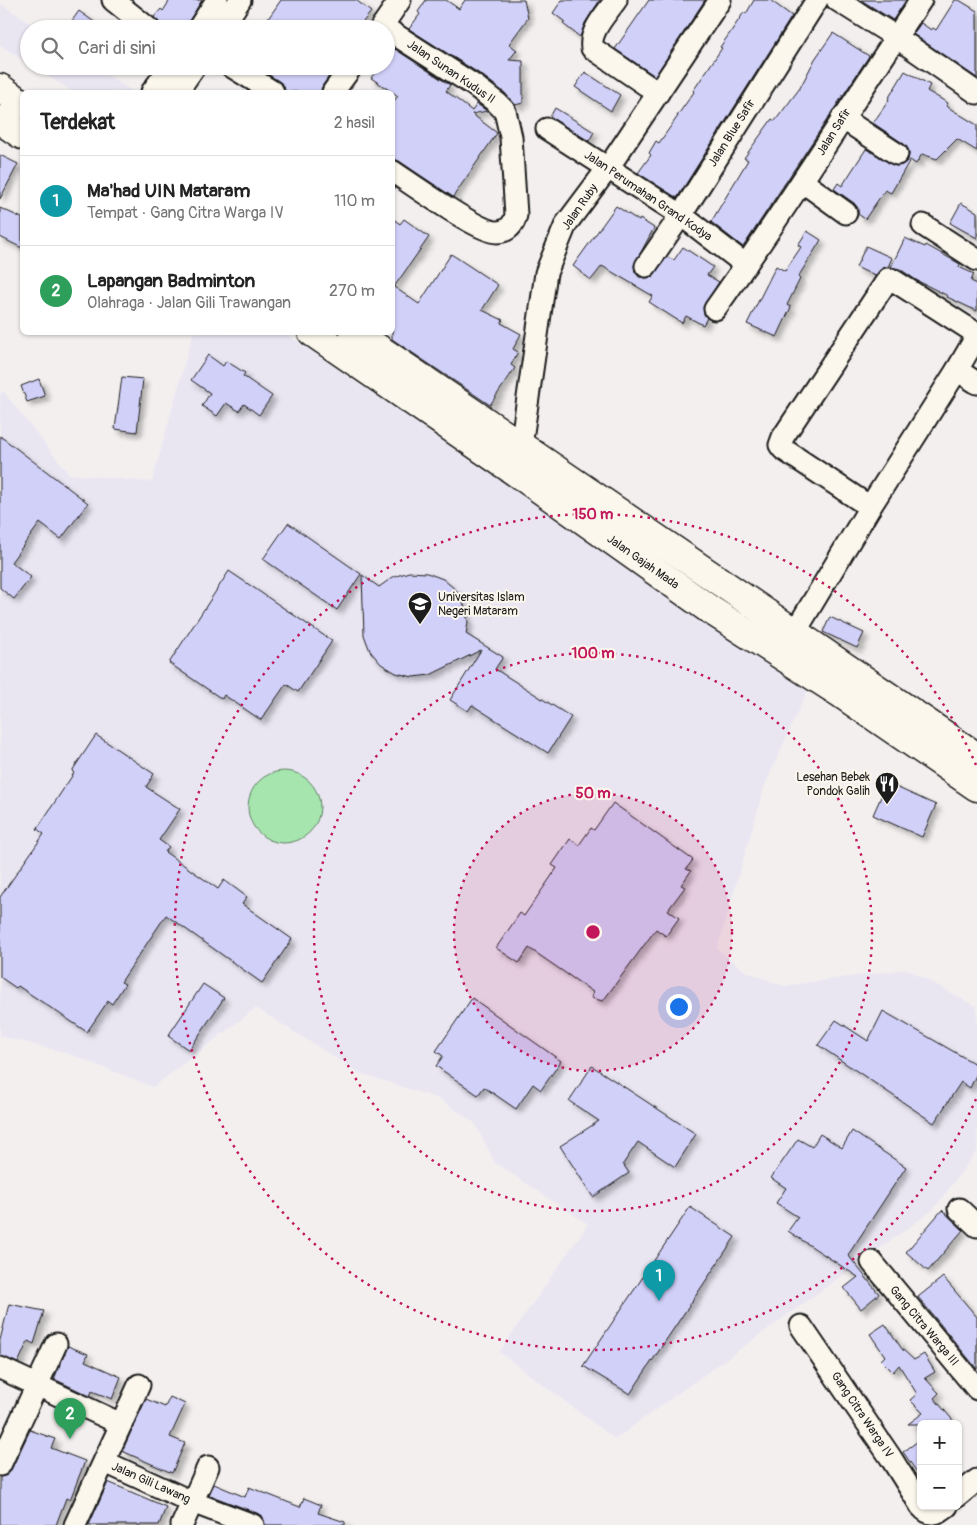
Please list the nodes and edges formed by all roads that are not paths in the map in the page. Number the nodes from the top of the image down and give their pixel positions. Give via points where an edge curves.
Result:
1 (113, 0) edge
2 (217, 0) edge
3 (240, 0) edge
4 (400, 0) edge
5 (616, 0) edge
6 (720, 0) edge
7 (817, 0) edge
8 (836, 0) edge
9 (921, 0) edge
10 (138, 20) edge
11 (204, 20) edge
12 (227, 20) edge
13 (386, 20) edge
14 (395, 36) edge
15 (896, 37) junction
16 (165, 75) edge
17 (189, 75) edge
18 (246, 75) edge
19 (345, 75) edge
20 (154, 90) edge
21 (178, 90) edge
22 (270, 90) edge
23 (334, 90) edge
24 (658, 93) junction
25 (977, 93) edge
26 (8, 106) edge
27 (842, 118) junction
28 (548, 129) dead end
29 (20, 131) edge
30 (897, 154) dead end
31 (608, 168) junction
32 (395, 173) edge
33 (803, 182) junction
34 (846, 213) dead end
35 (681, 215) junction
36 (924, 225) dead end
37 (977, 260) edge
38 (746, 265) junction
39 (646, 266) dead end
40 (715, 309) dead end
41 (316, 335) edge
42 (358, 335) edge
43 (957, 370) junction
44 (977, 383) edge
45 (521, 446) junction
46 (870, 507) junction
47 (795, 632) junction
48 (846, 683) junction
49 (977, 757) edge
50 (977, 787) edge
51 (959, 1209) dead end
52 (977, 1226) edge
53 (872, 1262) dead end
54 (801, 1326) dead end
55 (56, 1344) dead end
56 (0, 1368) edge
57 (38, 1385) junction
58 (139, 1385) dead end
59 (977, 1389) edge
60 (122, 1424) junction
61 (105, 1462) junction
62 (0, 1465) edge
63 (208, 1467) dead end
64 (977, 1480) edge
65 (962, 1493) edge
66 (917, 1500) edge
67 (192, 1502) junction
68 (926, 1510) edge
69 (942, 1510) edge
70 (75, 1525) edge
71 (182, 1525) edge
72 (253, 1525) edge

1 - 10 street
2 - 11 street
3 - 12 street
4 - 13 street
5 - 24 street via 594,33 592,48
6 - 24 street, Jalan Ruby
7 - 35 street, Jalan Blue Safir
8 - 15 street
9 - 15 street, Jalan Safir
14 - 32 street, Jalan Sunan Kudus II via 475,86 504,111 511,137 516,215 512,225 504,231 484,229
15 - 25 street
15 - 27 street, Jalan Safir
16 - 20 street
17 - 21 street
18 - 22 street
19 - 23 street
24 - 31 street, Jalan Ruby
26 - 29 main road
27 - 30 street
27 - 33 street, Jalan Safir
28 - 31 street, Jalan Perumahan Grand Kodya
31 - 35 street, Jalan Perumahan Grand Kodya
31 - 45 street, Jalan Ruby via 566,224 546,273
33 - 34 street
33 - 38 street, Jalan Safir
35 - 38 street, Jalan Perumahan Grand Kodya
35 - 39 street, Jalan Blue Safir
36 - 37 street
38 - 40 street, Jalan Safir
41 - 48 main road, Jalan Gajah Mada via 709,609
42 - 45 main road, Jalan Gajah Mada
43 - 44 street
43 - 46 street
43 - 46 street via 976,334 888,279 780,445
45 - 47 main road, Jalan Gajah Mada
46 - 47 street
47 - 48 main road, Jalan Gajah Mada
48 - 49 main road, Jalan Gajah Mada
48 - 50 main road, Jalan Gajah Mada
51 - 52 street
53 - 59 street, Gang Citra Warga III
54 - 66 street, Gang Citra Warga IV
55 - 57 street
56 - 57 street
57 - 60 street
57 - 62 street
58 - 60 street
60 - 61 street
61 - 67 street, Jalan Gili Lawang
61 - 70 street
63 - 67 street
64 - 65 street
67 - 71 street
67 - 72 street, Jalan Gili Lawang
68 - 69 street via 936,1514

